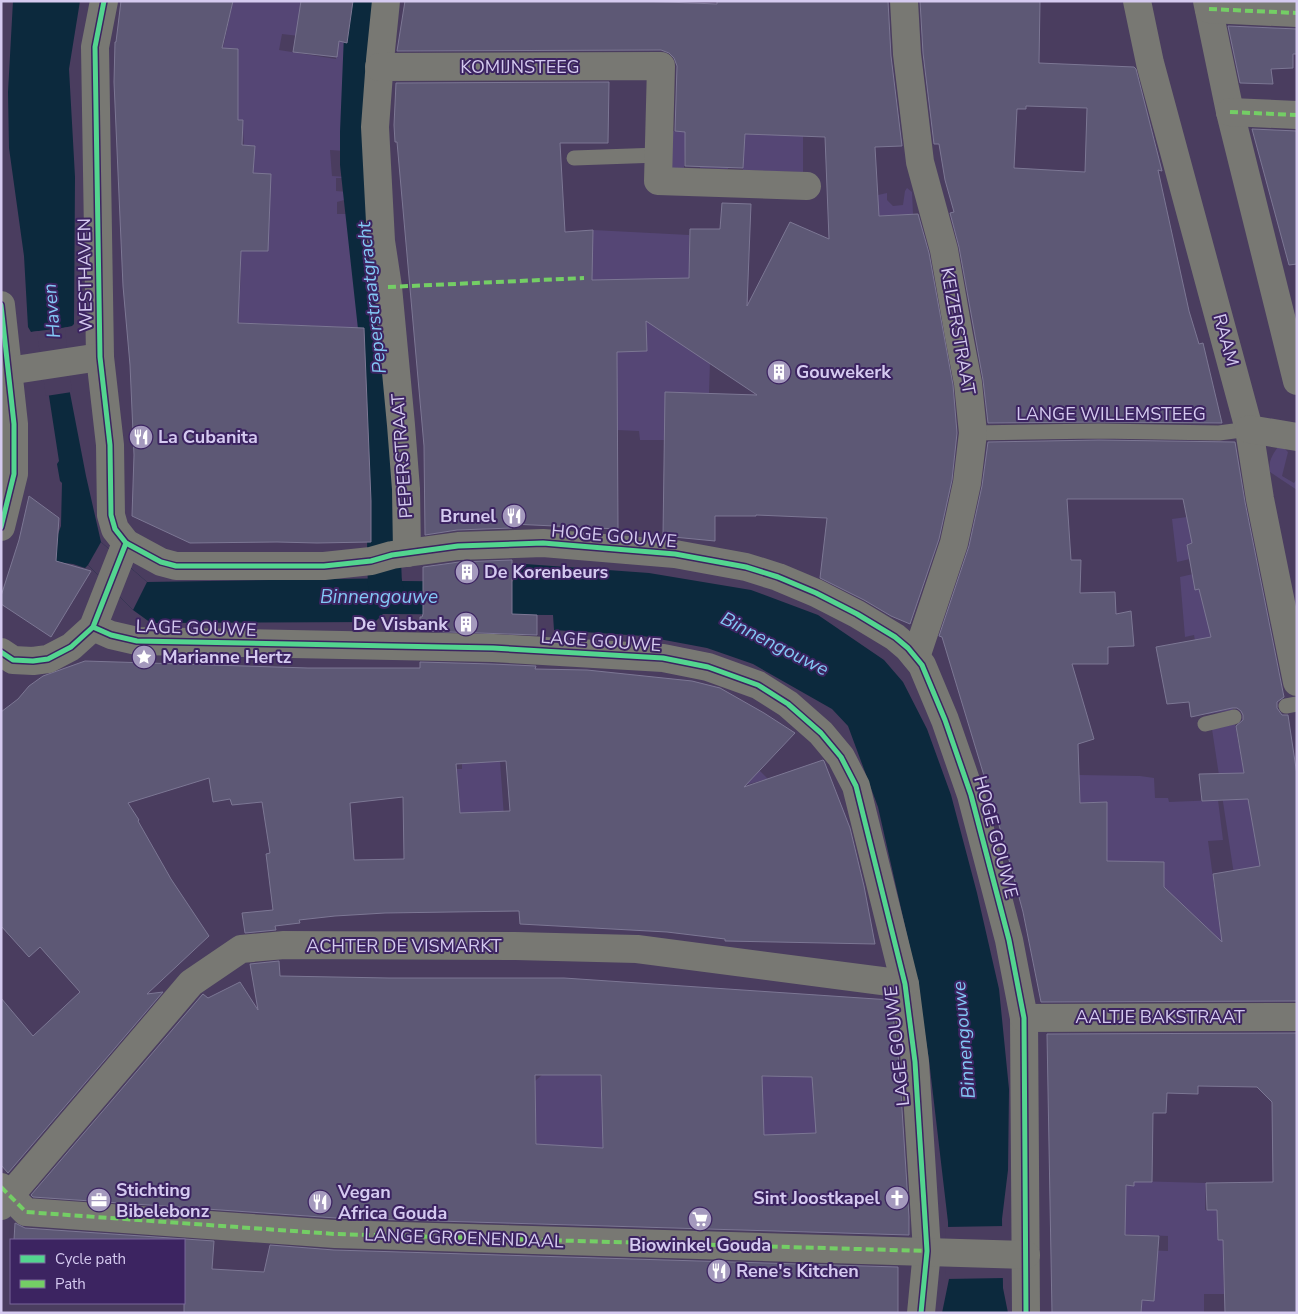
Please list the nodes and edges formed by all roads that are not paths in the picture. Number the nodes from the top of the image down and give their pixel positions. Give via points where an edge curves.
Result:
1 (104, 1) edge
2 (386, 1) edge
3 (904, 1) edge
4 (1137, 1) edge
5 (1208, 5) edge
6 (1297, 13) edge
7 (379, 67) junction
8 (1230, 112) junction
9 (1297, 115) edge
10 (659, 155) junction
11 (574, 158) dead end
12 (806, 186) dead end
13 (1, 305) edge
14 (87, 359) junction
15 (8, 371) junction
16 (1297, 381) edge
17 (1249, 429) junction
18 (973, 432) junction
19 (1297, 436) edge
20 (1, 527) edge
21 (123, 550) junction
22 (390, 556) junction
23 (93, 627) junction
24 (916, 657) junction
25 (5, 663) edge
26 (1293, 697) edge
27 (1234, 718) dead end
28 (1205, 724) dead end
29 (905, 984) junction
30 (1297, 1017) edge
31 (1024, 1018) junction
32 (4, 1196) edge
33 (936, 1252) junction
34 (1016, 1254) junction
35 (921, 1313) edge
36 (1026, 1313) edge

1 - 14 street, WESTHAVEN via 95,47
2 - 7 street, PEPERSTRAAT
3 - 18 street, KEIZERSTRAAT via 920,162 944,250 968,383
4 - 17 street, RAAM via 1150,63
5 - 6 street
5 - 8 street
7 - 10 street, KOMIJNSTEEG via 661,66
7 - 22 street, PEPERSTRAAT via 375,127 381,241 406,489
8 - 9 street
8 - 16 street
10 - 11 lane
10 - 12 street via 658,181
13 - 15 street
14 - 15 street
14 - 21 street, WESTHAVEN via 110,445 111,516
15 - 20 street via 14,424 14,474
17 - 18 lane, LANGE WILLEMSTEEG via 1219,433
17 - 19 street
17 - 26 street, RAAM
18 - 24 street, KEIZERSTRAAT via 967,483 954,544
21 - 22 street, HOGE GOUWE via 176,566 324,566
21 - 23 street
22 - 24 street, HOGE GOUWE via 466,546 544,543 675,554 746,568 816,593 895,637
23 - 25 street via 71,647 48,659
23 - 29 street, LAGE GOUWE via 137,641 492,648 663,658 708,667 758,685 788,704 821,733 841,757 856,786
24 - 31 street, HOGE GOUWE via 922,664 945,720 972,795 1009,940
27 - 28 lane
29 - 32 street, ACHTER DE VISMARKT via 637,949 284,945 241,949 191,983
29 - 33 street, LAGE GOUWE
30 - 31 street, AALTJE BAKSTRAAT
31 - 34 street, HOGE GOUWE
32 - 33 street, LANGE GROENENDAAL via 26,1212 335,1234
33 - 34 street, LANGE GROENENDAAL
33 - 35 street, LAGE GOUWE
34 - 36 street, HOGE GOUWE

